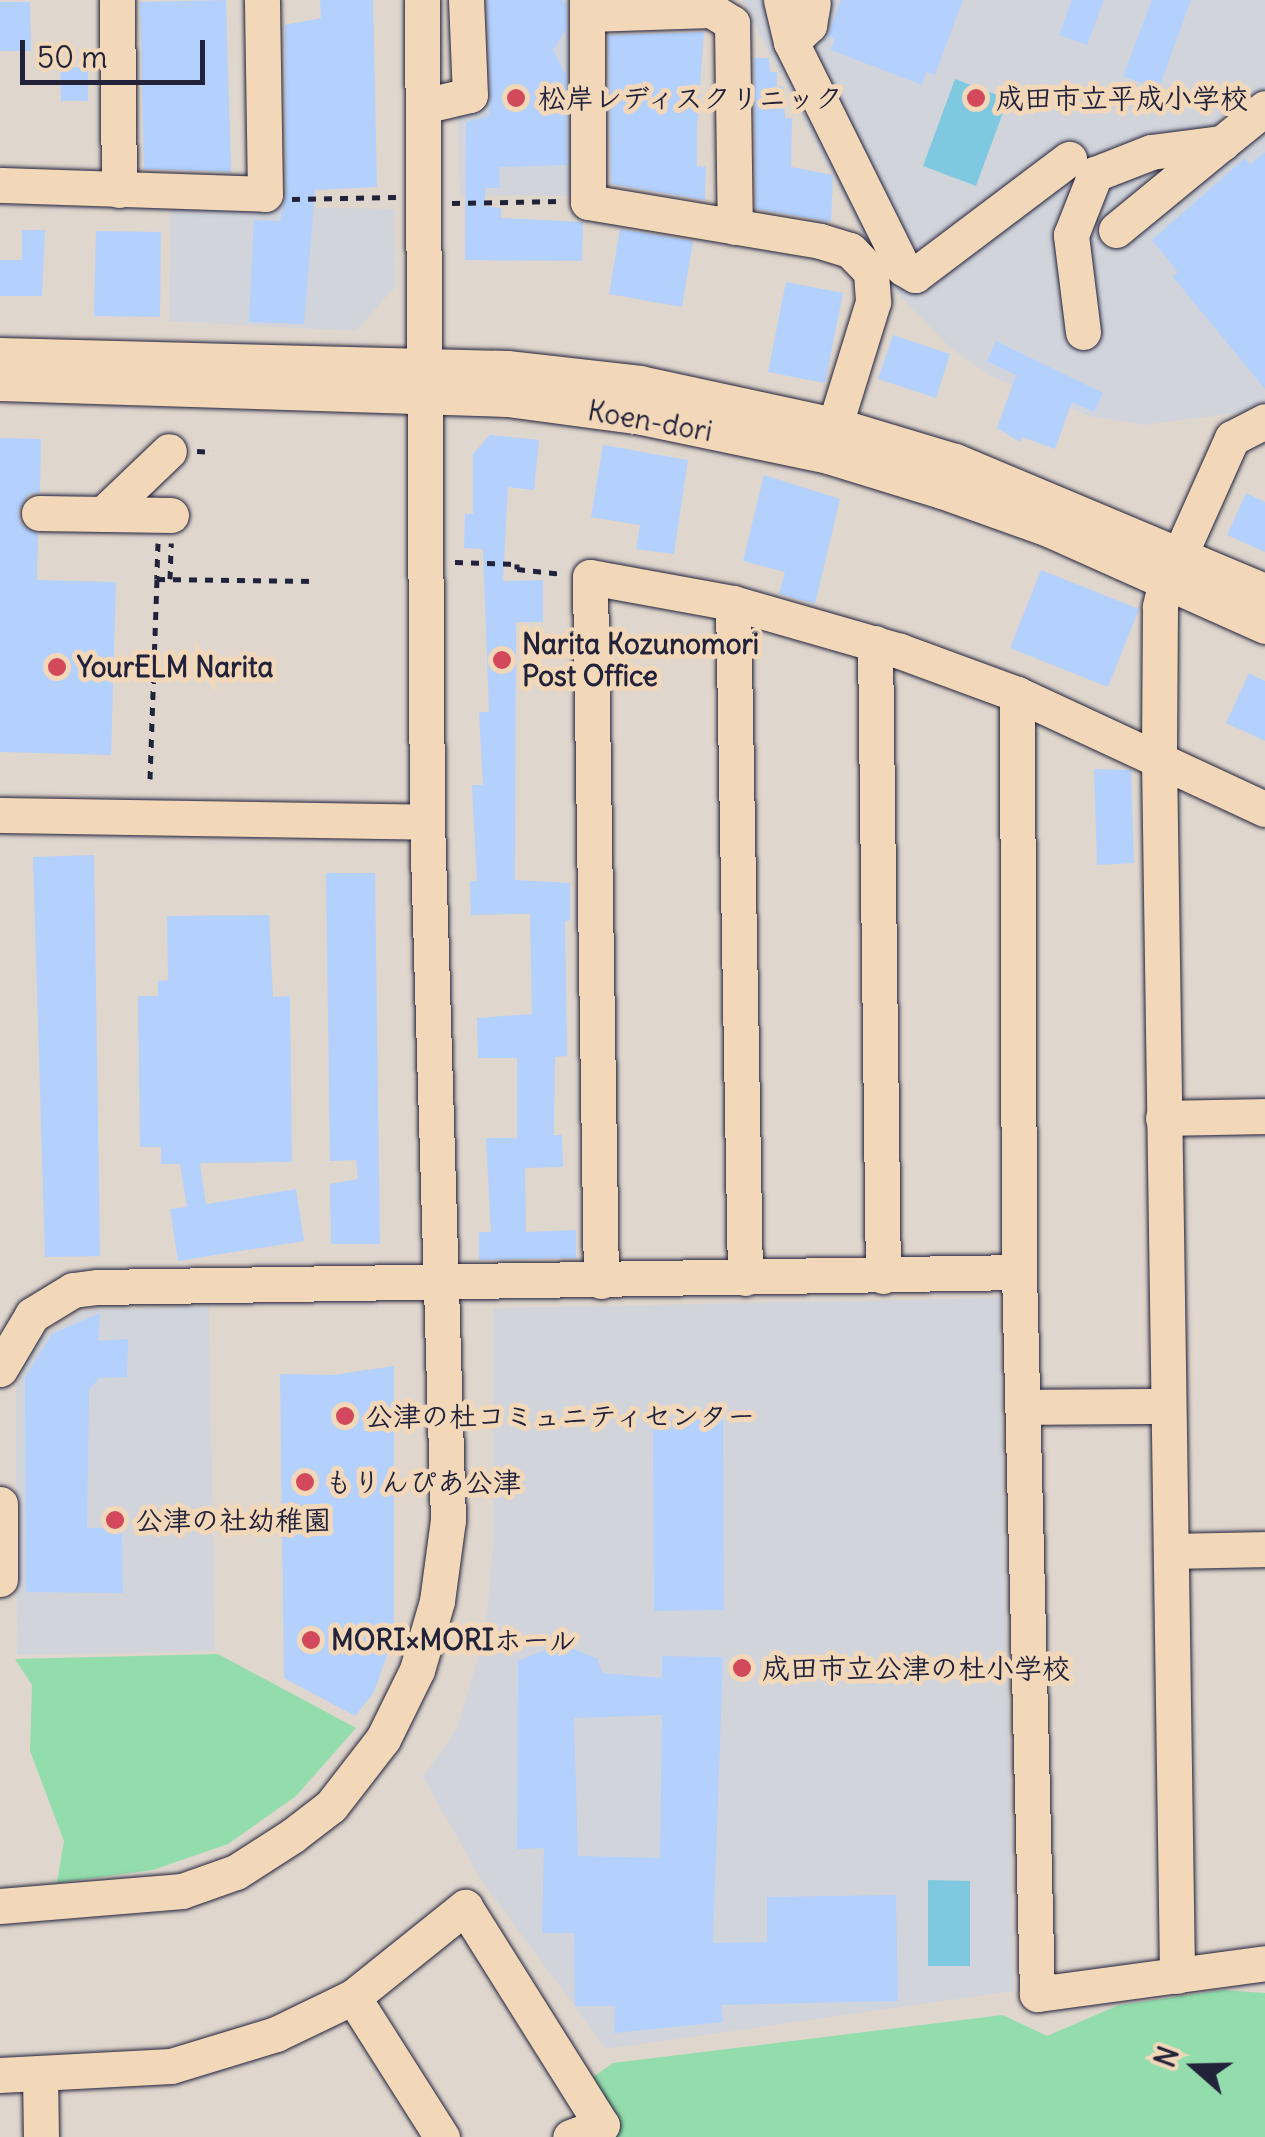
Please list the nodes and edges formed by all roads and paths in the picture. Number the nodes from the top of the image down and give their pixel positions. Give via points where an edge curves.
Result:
1 (117, 0) edge
2 (262, 0) edge
3 (422, 0) edge
4 (466, 0) edge
5 (797, 2) edge
6 (587, 7) edge
7 (424, 106) junction
8 (1265, 108) edge
9 (1222, 143) junction
10 (1069, 159) dead end
11 (0, 185) edge
12 (119, 190) junction
13 (265, 194) junction
14 (398, 196) dead end
15 (588, 202) junction
16 (448, 203) dead end
17 (735, 227) junction
18 (1116, 230) dead end
19 (889, 276) junction
20 (1083, 332) dead end
21 (0, 356) edge
22 (428, 382) junction
23 (0, 383) edge
24 (1265, 421) edge
25 (835, 425) junction
26 (169, 450) dead end
27 (39, 513) dead end
28 (103, 514) junction
29 (164, 520) joint
30 (452, 562) dead end
31 (1174, 566) junction
32 (170, 571) dead end
33 (590, 577) junction
34 (157, 579) junction
35 (170, 580) junction
36 (317, 582) dead end
37 (1265, 591) edge
38 (732, 603) junction
39 (1265, 626) edge
40 (875, 643) junction
41 (1017, 694) junction
42 (1160, 759) junction
43 (150, 779) dead end
44 (1265, 809) edge
45 (0, 815) edge
46 (427, 822) junction
47 (1265, 1116) edge
48 (1164, 1118) junction
49 (1018, 1272) junction
50 (883, 1276) junction
51 (744, 1278) junction
52 (600, 1281) junction
53 (440, 1284) junction
54 (0, 1369) edge
55 (1168, 1406) junction
56 (1022, 1407) junction
57 (0, 1504) edge
58 (1265, 1549) edge
59 (1173, 1551) junction
60 (0, 1579) edge
61 (0, 1906) edge
62 (1265, 1963) edge
63 (1176, 1976) junction
64 (352, 1997) junction
65 (0, 2074) edge
66 (40, 2074) junction
67 (41, 2137) edge
68 (442, 2137) edge
69 (570, 2137) edge

1 - 12 street
2 - 13 street
3 - 7 street
4 - 7 street via 470,95
5 - 19 street via 791,42
6 - 15 street
6 - 17 street via 711,10 732,23
7 - 22 street
8 - 9 street
9 - 18 street
9 - 20 street via 1151,152 1096,174 1071,236
10 - 19 street via 923,274
11 - 12 street
12 - 13 street
13 - 14 path via 320,200
15 - 16 path
15 - 17 street
17 - 19 street via 850,250
19 - 25 street
21 - 22 street, Koen-dori via 206,360
22 - 23 street, Koen-dori
22 - 25 street, Koen-dori via 640,383
22 - 31 street, Koen-dori via 507,400 642,417 866,467
22 - 46 street
24 - 31 street via 1232,438
25 - 31 street, Koen-dori via 1034,490
26 - 28 street
27 - 28 street
28 - 29 street
29 - 34 path
30 - 33 path via 518,564 517,570
31 - 37 street, Koen-dori
31 - 39 street, Koen-dori
31 - 42 street via 1160,607
32 - 35 path
33 - 38 street
33 - 52 street
34 - 35 path
34 - 43 path
35 - 36 path
38 - 40 street
38 - 51 street
40 - 41 street
40 - 50 street
41 - 42 street
41 - 49 street
42 - 44 street
42 - 48 street
45 - 46 street
46 - 53 street
47 - 48 street
48 - 55 street
49 - 50 street
49 - 56 street
50 - 51 street
51 - 52 street
52 - 53 street
53 - 54 street via 73,1290 32,1315
53 - 61 street via 444,1563 417,1670 363,1771 292,1836 208,1883 102,1902
55 - 56 street
55 - 59 street
56 - 63 street via 1037,1994
57 - 60 street
58 - 59 street
59 - 63 street
62 - 63 street
64 - 66 street via 276,2034 171,2066
64 - 68 street
64 - 69 street via 465,1907 602,2124
65 - 66 street
66 - 67 street

